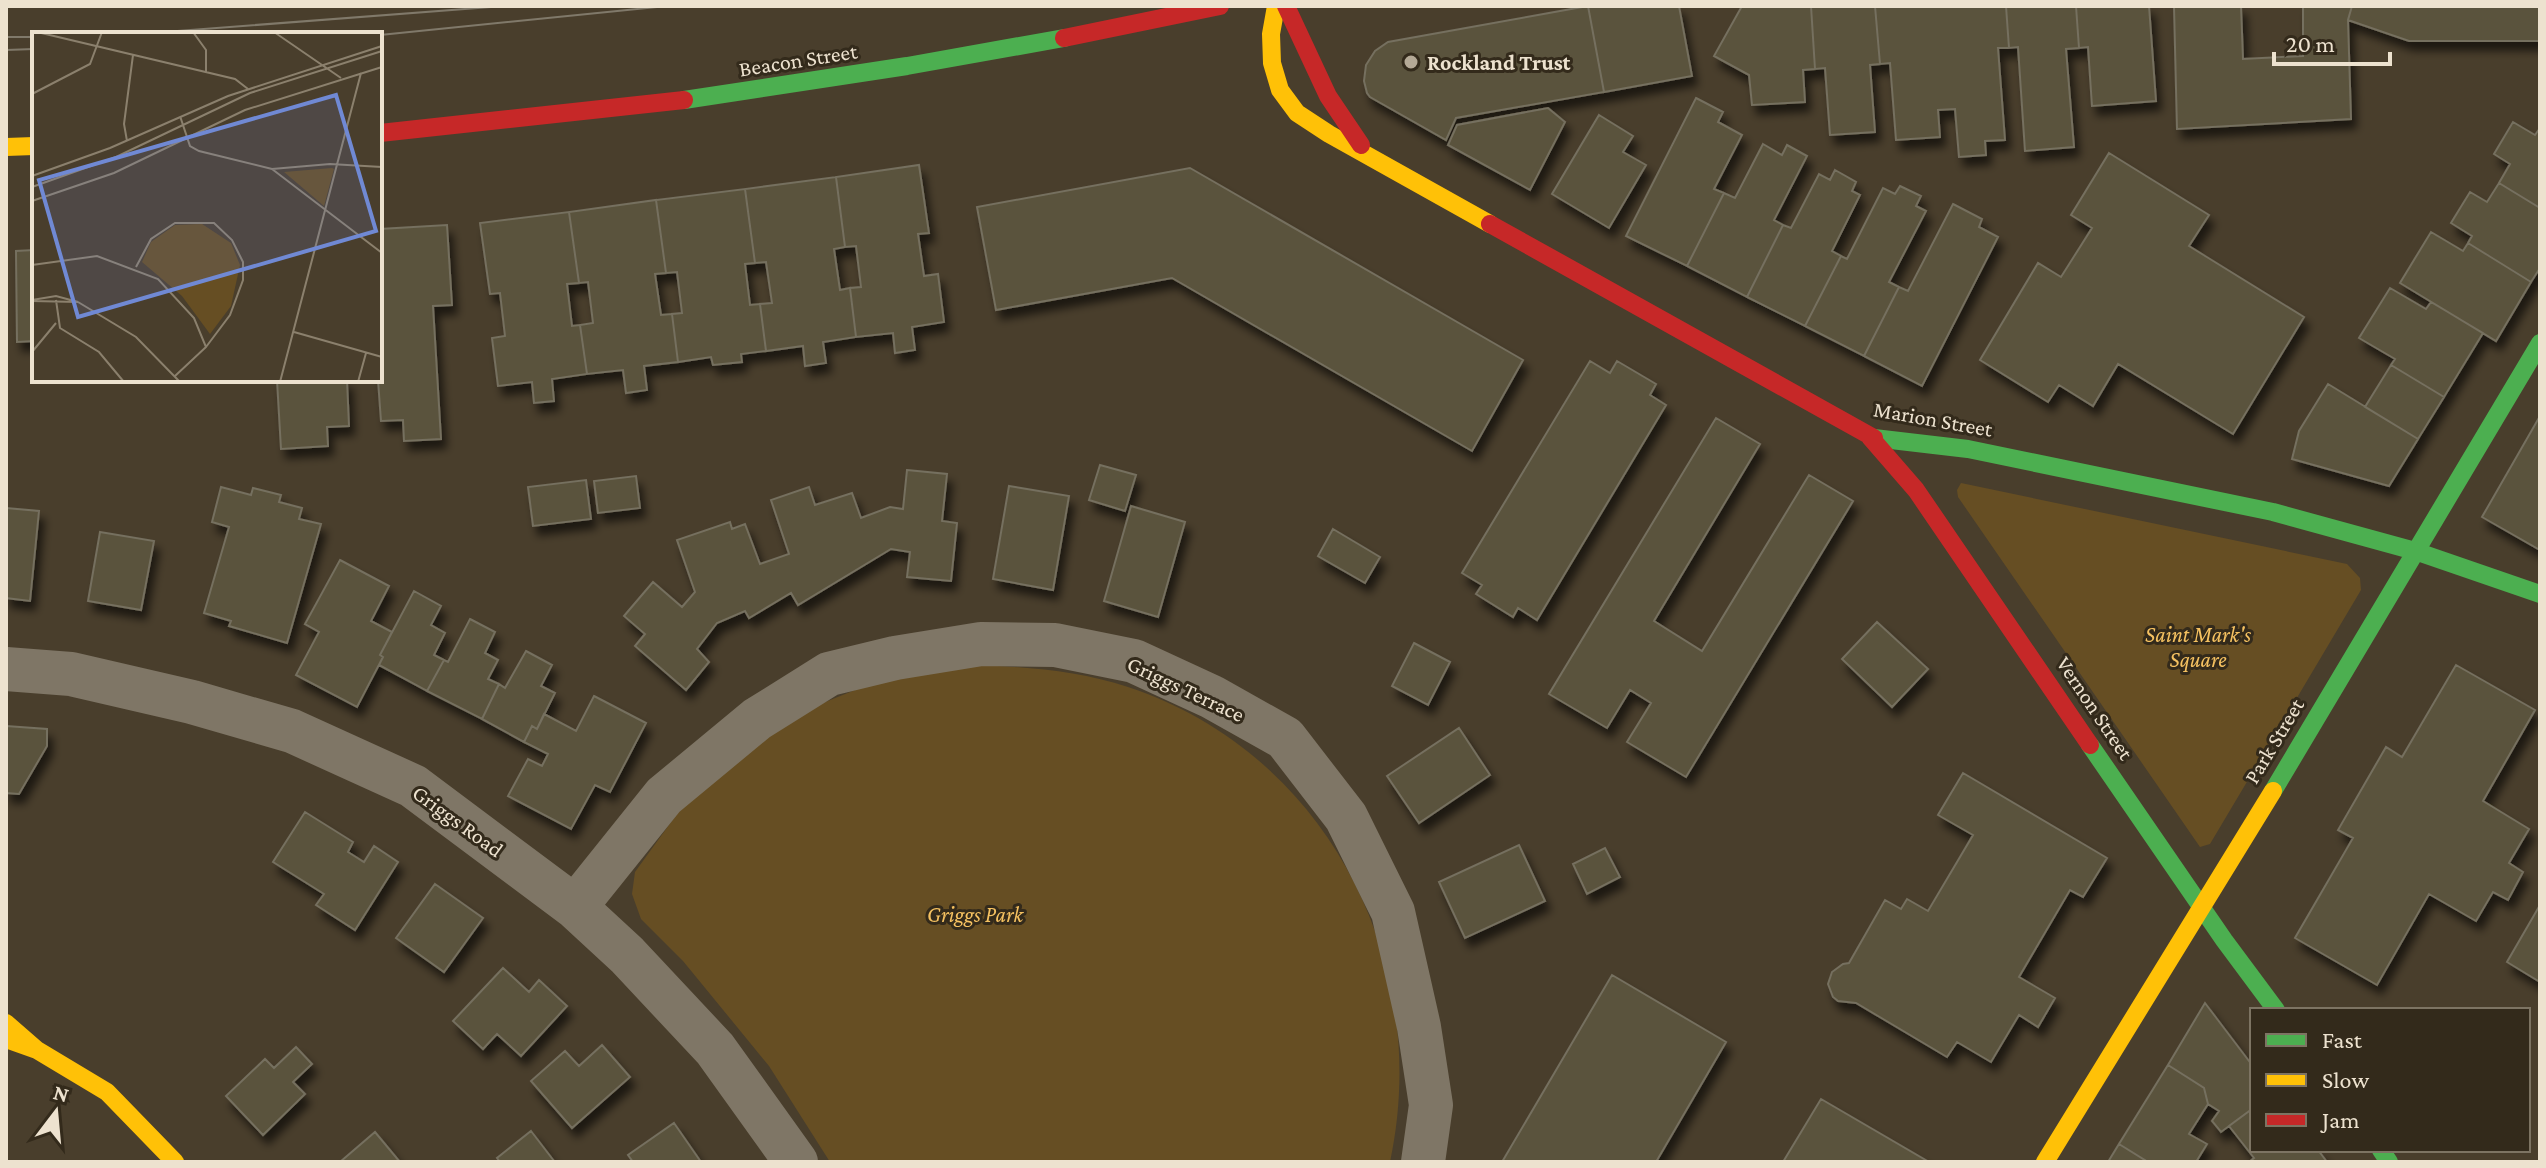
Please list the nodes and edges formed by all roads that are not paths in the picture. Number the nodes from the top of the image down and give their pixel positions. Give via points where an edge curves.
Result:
1 (1220, 6) edge
2 (1276, 6) edge
3 (1286, 6) edge
4 (382, 133) edge
5 (32, 146) edge
6 (6, 147) edge
7 (1370, 156) junction
8 (2540, 343) edge
9 (1870, 437) junction
10 (2415, 551) junction
11 (2540, 594) edge
12 (6, 669) edge
13 (575, 907) junction
14 (2202, 907) junction
15 (2275, 1008) edge
16 (6, 1023) edge
17 (6, 1039) edge
18 (37, 1050) junction
19 (175, 1162) edge
20 (796, 1162) edge
21 (1423, 1162) edge
22 (2045, 1162) edge

1 - 4 street, Beacon Street via 753,92
2 - 7 street, Marion Street via 1270,43 1280,92 1297,113
3 - 7 street, Marion Street via 1332,105
5 - 6 street
7 - 9 street, Marion Street
8 - 10 street, Park Street
9 - 10 street, Marion Street via 1968,449 2175,490
9 - 14 street, Vernon Street via 1916,490
10 - 11 street, Marion Street
10 - 14 street, Park Street
12 - 13 street, Griggs Road via 71,674 292,731 413,786
13 - 20 street, Griggs Road via 715,1049
13 - 21 street, Griggs Terrace via 664,796 757,719 829,674 981,644 1055,645 1134,661 1285,738 1346,817 1393,912 1419,1027 1431,1105
14 - 15 street, Vernon Street
14 - 22 street, Park Street
16 - 18 street
17 - 18 street
18 - 19 street via 107,1092

